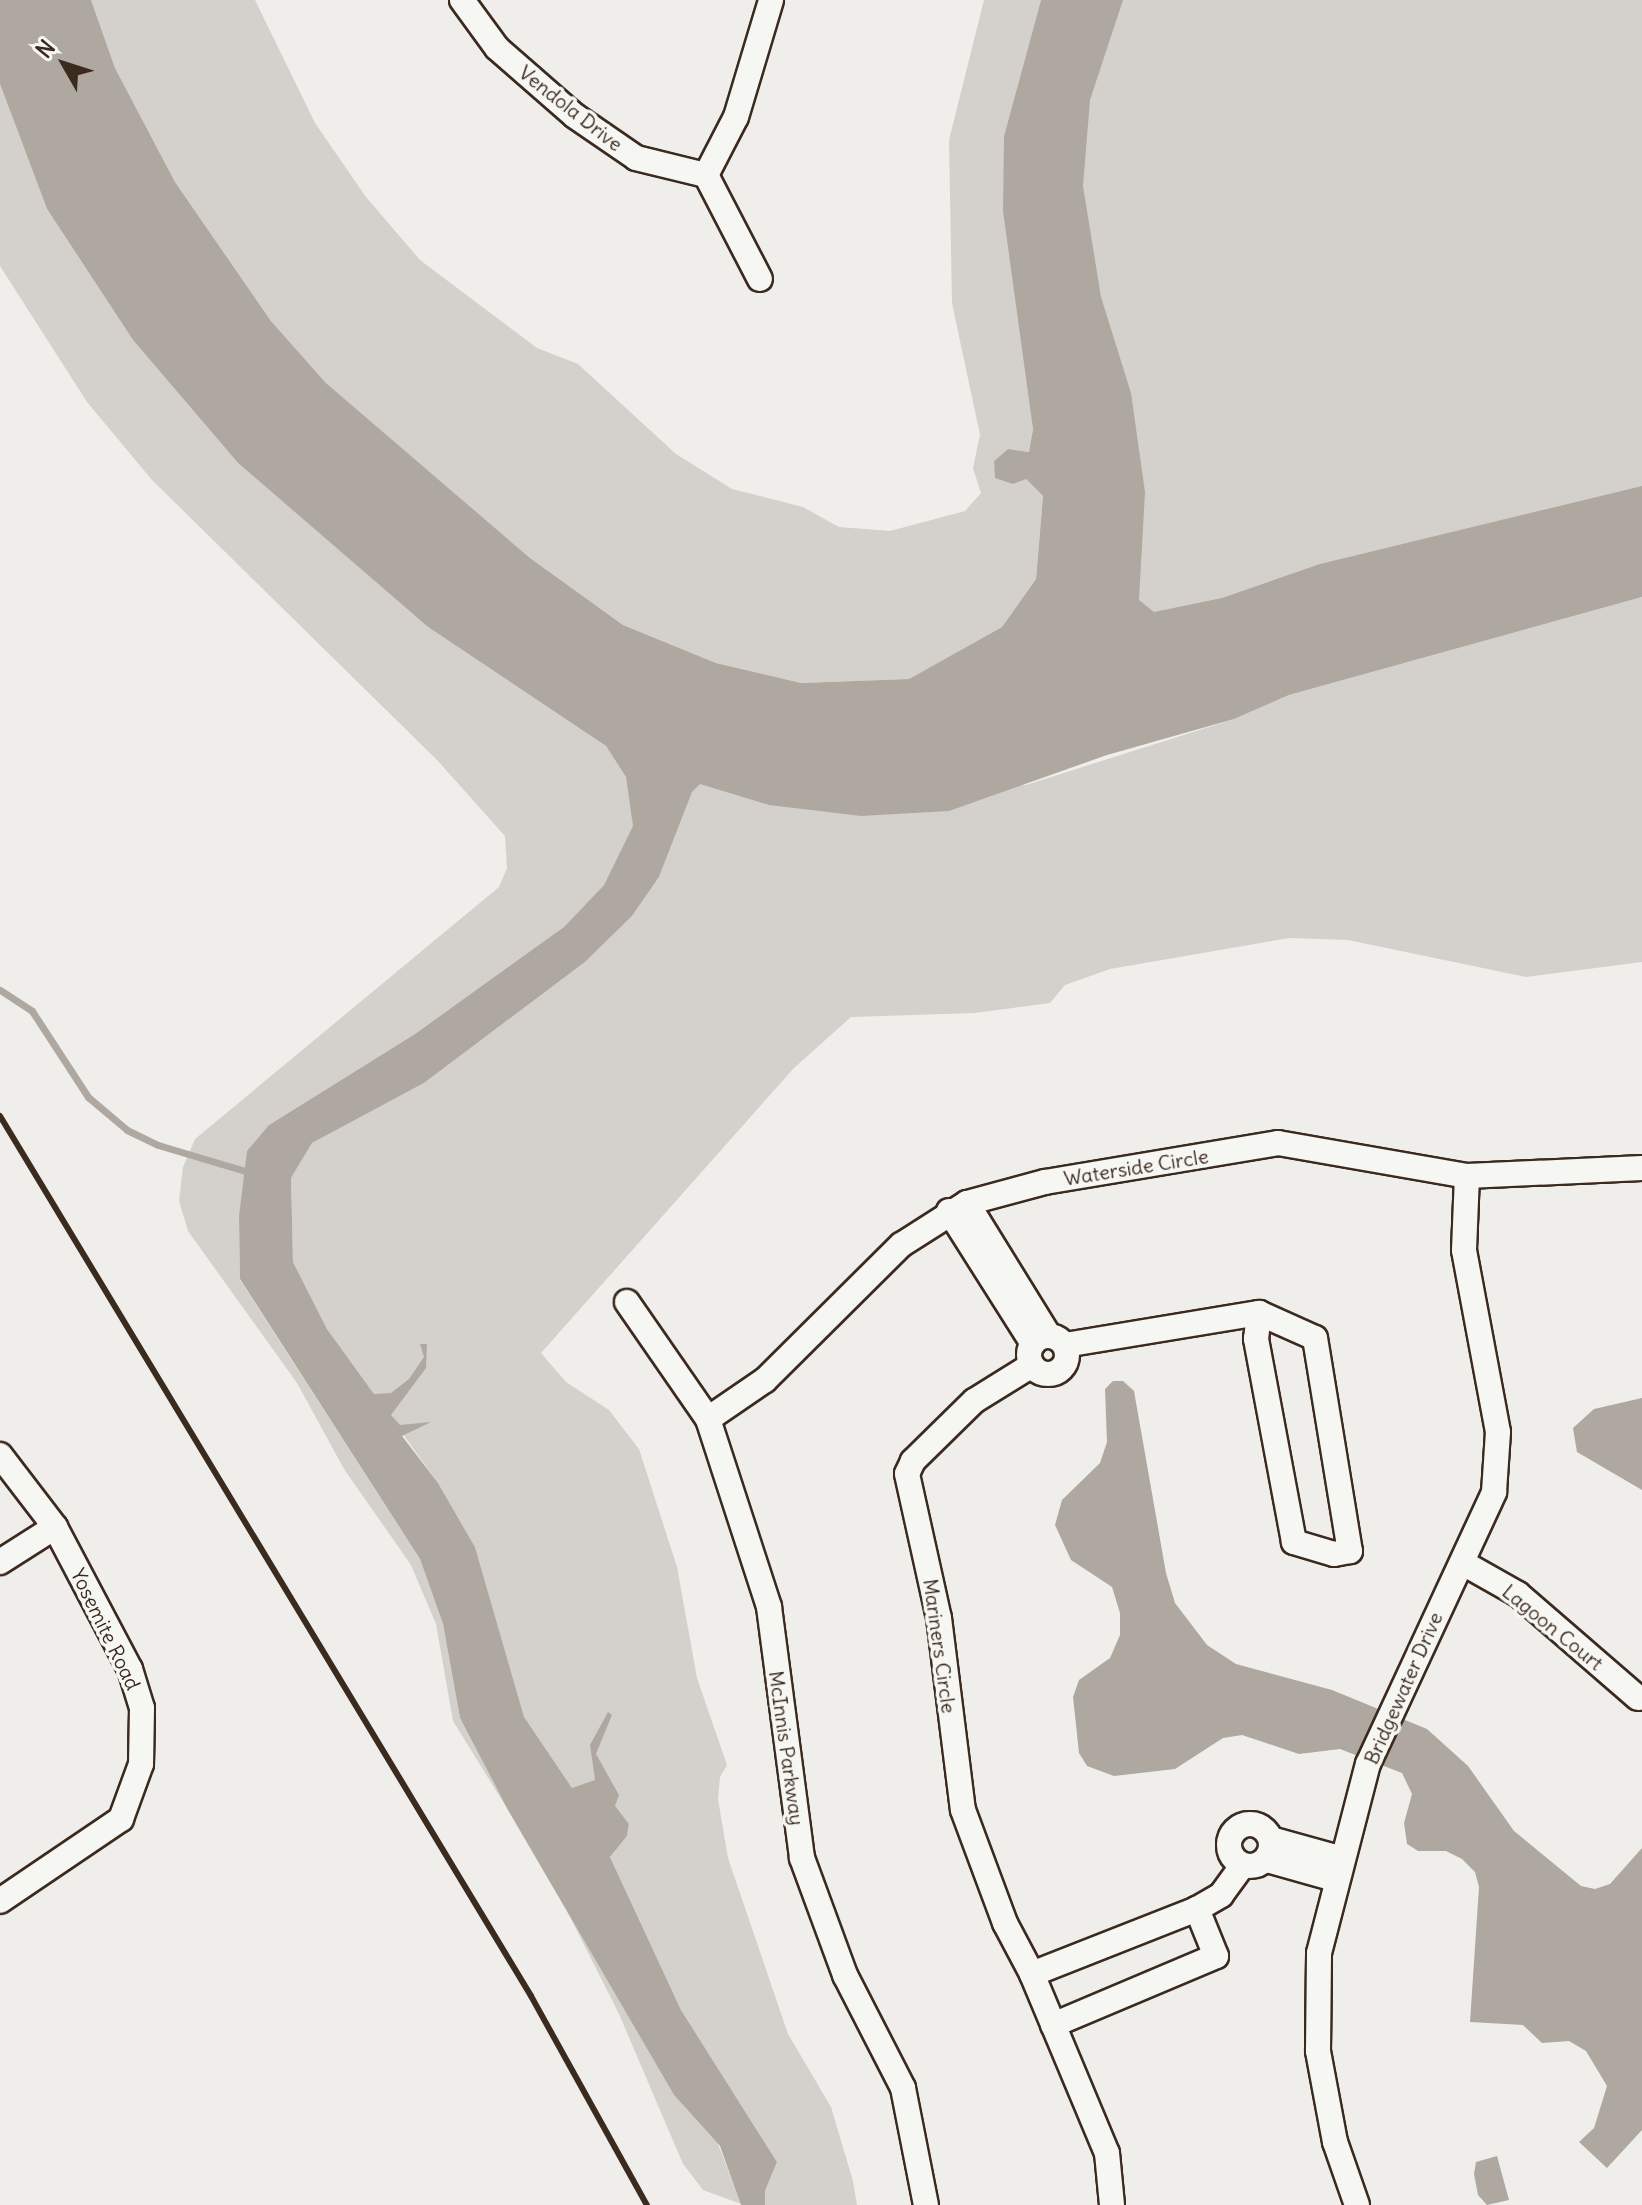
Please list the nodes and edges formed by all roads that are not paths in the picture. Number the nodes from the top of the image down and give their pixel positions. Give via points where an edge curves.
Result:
1 (462, 0) edge
2 (771, 0) edge
3 (706, 175) junction
4 (760, 279) dead end
5 (1642, 1168) edge
6 (1467, 1176) junction
7 (958, 1207) junction
8 (627, 1302) dead end
9 (1259, 1313) junction
10 (1045, 1348) junction
11 (708, 1419) junction
12 (0, 1455) edge
13 (55, 1527) junction
14 (0, 1562) edge
15 (1463, 1563) junction
16 (1638, 1698) dead end
17 (1269, 1850) junction
18 (1242, 1866) junction
19 (1337, 1869) junction
20 (0, 1901) edge
21 (1197, 1909) junction
22 (1032, 1974) junction
23 (1053, 2025) junction
24 (926, 2205) edge
25 (1112, 2205) edge
26 (1357, 2205) edge

1 - 3 street, Vendola Drive via 497,48 575,116 636,158
2 - 3 street via 736,117
3 - 4 street
5 - 6 street, Waterside Circle
6 - 7 street, Waterside Circle via 1278,1143 1045,1182
6 - 15 street, Bridgewater Drive via 1464,1250 1498,1432 1494,1492
7 - 10 street
7 - 11 street, Waterside Circle via 901,1245 765,1380
8 - 11 street, McInnis Parkway
9 - 9 street via 1256,1339 1294,1542 1334,1554 1350,1551 1315,1338
9 - 10 street, Mariners Circle
10 - 22 street, Mariners Circle via 974,1401 913,1461 907,1474 939,1618 963,1810 1005,1923
11 - 24 street, McInnis Parkway via 769,1607 802,1858 845,1975 903,2088
12 - 13 street, Yosemite Road
13 - 14 street
13 - 20 street, Yosemite Road via 130,1669 142,1708 141,1764 121,1819
15 - 16 street, Lagoon Court via 1518,1594
15 - 19 street, Bridgewater Drive via 1388,1711
17 - 18 street
17 - 18 street via 1253,1824 1232,1834 1228,1846
17 - 19 street
18 - 21 street via 1221,1895
19 - 26 street, Bridgewater Drive via 1319,1953 1318,2051 1335,2142
21 - 22 street
21 - 23 street via 1216,1956
22 - 23 street, Mariners Circle
23 - 25 street, Mariners Circle via 1107,2153

